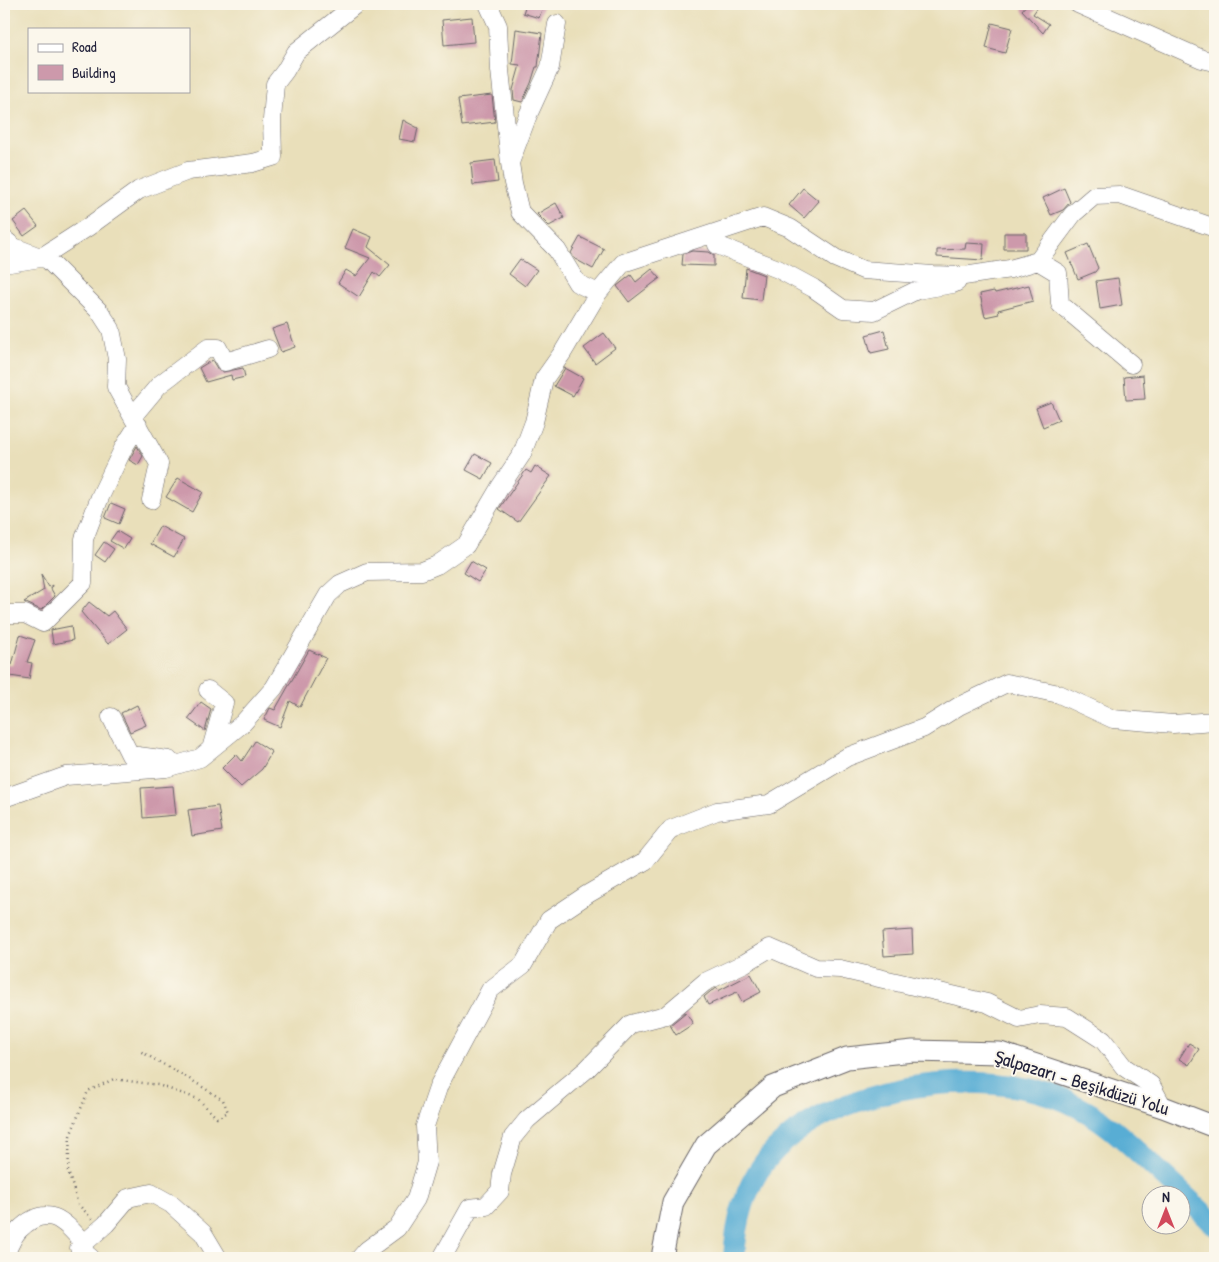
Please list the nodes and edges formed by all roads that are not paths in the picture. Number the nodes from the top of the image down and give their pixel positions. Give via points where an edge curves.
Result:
1 (356, 4) edge
2 (488, 4) edge
3 (1078, 4) edge
4 (558, 24) dead end
5 (1215, 62) edge
6 (510, 163) junction
7 (1215, 228) edge
8 (4, 239) edge
9 (717, 244) dead end
10 (40, 258) junction
11 (1038, 261) junction
12 (4, 264) edge
13 (964, 276) junction
14 (598, 293) junction
15 (268, 349) dead end
16 (1131, 364) dead end
17 (136, 420) junction
18 (152, 500) dead end
19 (4, 614) edge
20 (208, 690) dead end
21 (111, 717) dead end
22 (1215, 721) edge
23 (211, 749) junction
24 (187, 762) junction
25 (4, 798) edge
26 (1163, 1107) junction
27 (1215, 1127) edge
28 (87, 1251) edge
29 (4, 1258) edge
30 (218, 1258) edge
31 (360, 1258) edge
32 (442, 1258) edge
33 (664, 1258) edge

1 - 10 street via 296,52 275,84 272,157 188,171 139,190
2 - 6 street via 498,26
3 - 5 street
4 - 6 street via 550,67
6 - 14 street via 520,212 557,250 577,283
7 - 11 street via 1120,195 1094,196 1073,214
8 - 10 street
9 - 13 street via 785,273 843,309 874,311 917,290 953,284
10 - 12 street
10 - 17 street via 48,260 112,329 117,359 116,386
11 - 13 street
11 - 16 street via 1058,273 1060,304
13 - 14 street via 863,270 836,258 790,228 763,217 622,263
14 - 23 street via 544,379 534,422 522,454 466,545 438,565 422,571 367,572 340,584 328,595 274,688 244,723
15 - 17 street via 225,362 218,348 208,348 159,385
17 - 18 street via 158,464
17 - 19 street via 84,539 83,582 43,623 25,614
20 - 23 street via 224,703
21 - 24 street via 130,755
22 - 31 street via 1173,724 1113,719 1059,694 1007,682 924,728 847,757 769,804 717,812 670,829 645,861 549,920 523,965 490,990 439,1086 424,1126 427,1162 416,1199 397,1228
23 - 24 street via 200,758
24 - 25 street via 166,768 66,776
26 - 27 main road, Şalpazarı - Beşikdüzü Yolu
26 - 32 street via 1151,1085 1124,1067 1103,1040 1067,1017 1040,1015 1019,1019 979,1001 840,969 816,968 770,948 705,982 666,1015 631,1024 527,1120 514,1137 500,1191 486,1206 470,1208
26 - 33 main road, Şalpazarı - Beşikdüzü Yolu via 1000,1053 913,1051 847,1058 773,1087 706,1145 673,1202 662,1252
28 - 29 street via 72,1229 53,1216 38,1216 18,1230
28 - 30 street via 128,1198 150,1193 171,1204 203,1233

